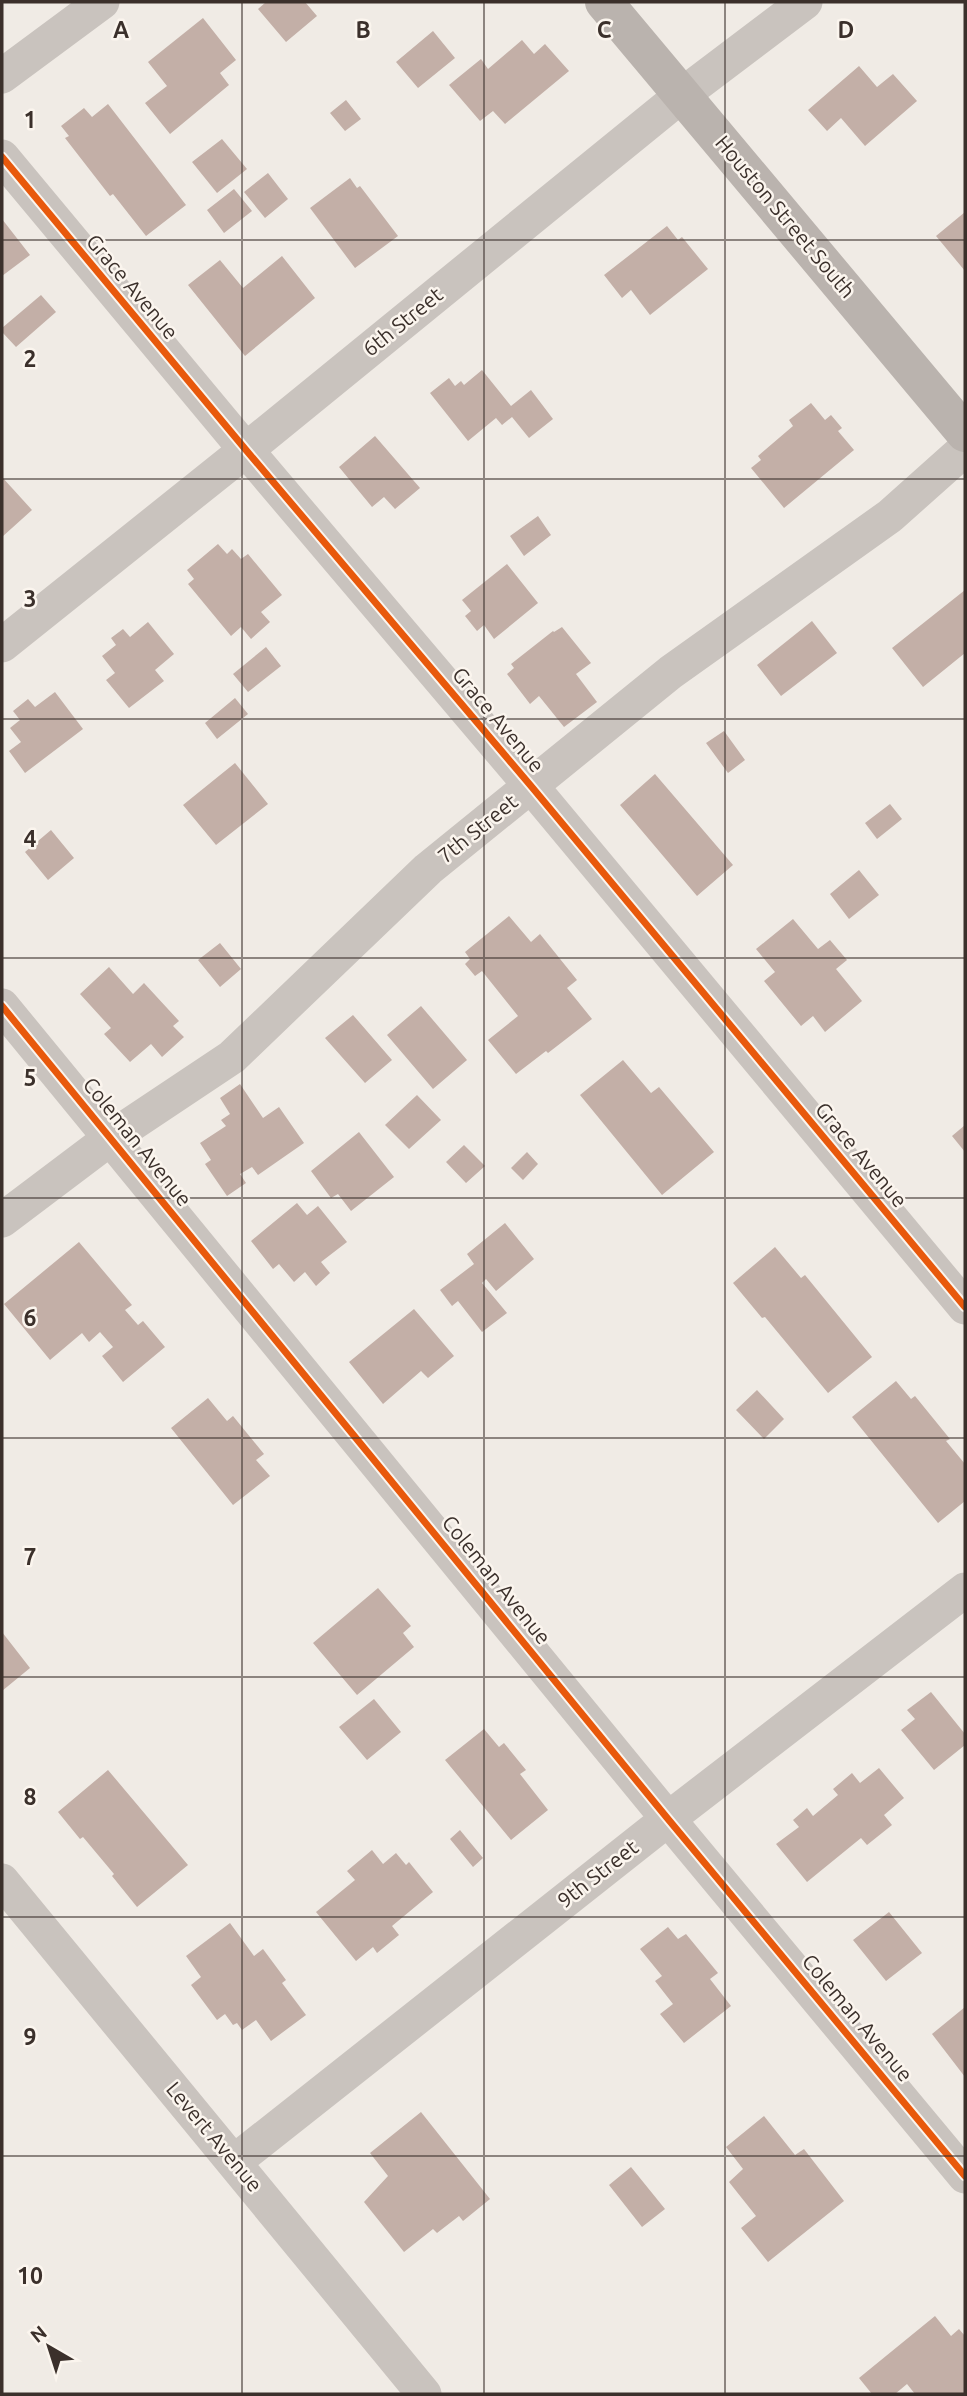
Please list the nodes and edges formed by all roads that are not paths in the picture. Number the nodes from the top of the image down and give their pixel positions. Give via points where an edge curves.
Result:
1 (102, 2) edge
2 (604, 2) edge
3 (805, 2) edge
4 (2, 76) edge
5 (682, 95) junction
6 (2, 157) edge
7 (965, 433) edge
8 (965, 449) edge
9 (246, 450) junction
10 (2, 645) edge
11 (531, 786) junction
12 (2, 1006) edge
13 (112, 1138) junction
14 (2, 1220) edge
15 (965, 1307) edge
16 (965, 1590) edge
17 (668, 1819) junction
18 (2, 1881) edge
19 (234, 2162) junction
20 (962, 2167) edge
21 (424, 2394) edge

1 - 4 street
2 - 5 street, Houston Street South
3 - 5 street, 6th Street
5 - 7 street, Houston Street South
5 - 9 street, 6th Street
6 - 9 street, Grace Avenue
8 - 11 street, 7th Street via 890,516 671,672
9 - 10 street, 6th Street
9 - 11 street, Grace Avenue
11 - 13 street, 7th Street via 428,869 232,1057
11 - 15 street, Grace Avenue
12 - 13 street, Coleman Avenue
13 - 14 street, 7th Street
13 - 17 street, Coleman Avenue
16 - 17 street, 9th Street
17 - 19 street, 9th Street
17 - 20 street, Coleman Avenue
18 - 19 street, Levert Avenue
19 - 21 street, Levert Avenue

